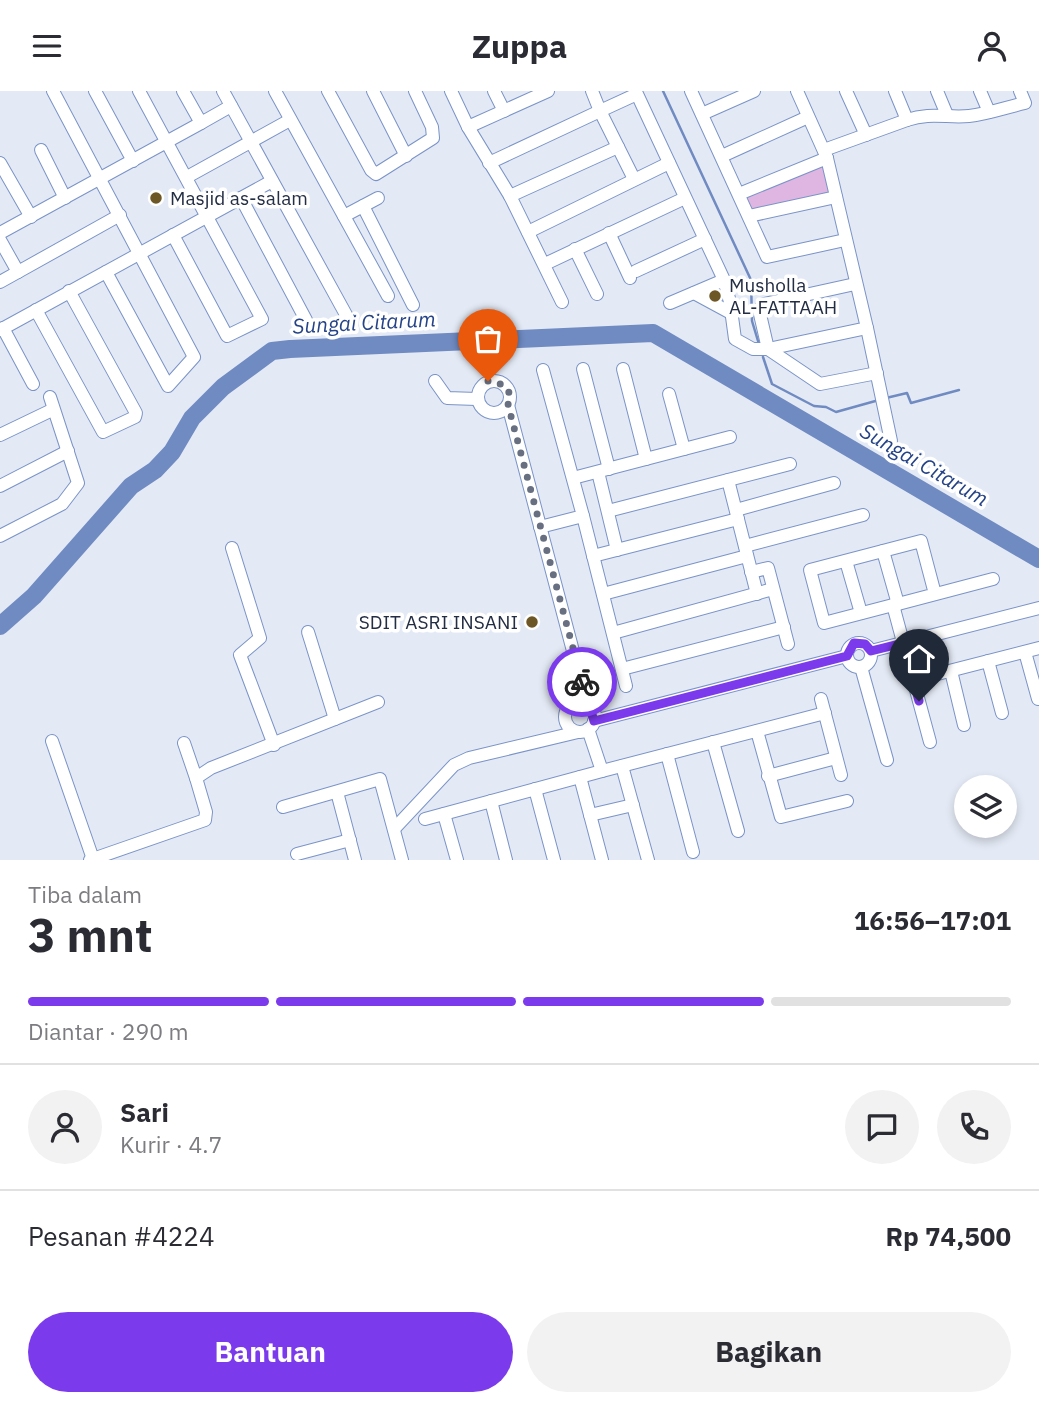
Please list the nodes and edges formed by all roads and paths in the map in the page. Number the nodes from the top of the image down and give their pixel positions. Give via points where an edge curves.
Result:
1 (53, 91) edge
2 (95, 91) edge
3 (139, 91) edge
4 (183, 91) edge
5 (223, 91) edge
6 (275, 91) edge
7 (328, 91) edge
8 (373, 91) edge
9 (415, 91) edge
10 (451, 91) edge
11 (495, 91) edge
12 (592, 91) edge
13 (691, 91) edge
14 (754, 91) edge
15 (797, 91) edge
16 (846, 91) edge
17 (895, 91) edge
18 (937, 91) edge
19 (980, 91) edge
20 (541, 93) edge
21 (640, 93) edge
22 (1028, 98) edge
23 (231, 106) junction
24 (503, 111) junction
25 (600, 111) junction
26 (989, 112) junction
27 (702, 114) junction
28 (947, 115) junction
29 (808, 117) junction
30 (290, 120) junction
31 (907, 120) junction
32 (201, 123) junction
33 (468, 127) junction
34 (866, 135) junction
35 (167, 142) junction
36 (251, 142) junction
37 (618, 147) junction
38 (41, 150) dead end
39 (825, 154) junction
40 (406, 156) junction
41 (722, 156) junction
42 (133, 161) junction
43 (0, 163) edge
44 (489, 163) junction
45 (669, 163) junction
46 (187, 177) junction
47 (101, 178) junction
48 (634, 179) junction
49 (272, 181) junction
50 (739, 194) junction
51 (510, 195) junction
52 (836, 197) junction
53 (65, 198) junction
54 (242, 198) junction
55 (377, 198) dead end
56 (685, 198) junction
57 (363, 206) junction
58 (120, 215) junction
59 (209, 215) junction
60 (344, 216) junction
61 (750, 216) junction
62 (31, 217) junction
63 (528, 232) junction
64 (0, 233) edge
65 (609, 233) junction
66 (173, 235) junction
67 (705, 239) junction
68 (0, 240) edge
69 (845, 240) junction
70 (575, 249) junction
71 (141, 252) junction
72 (545, 264) junction
73 (18, 272) junction
74 (106, 272) junction
75 (724, 280) junction
76 (0, 282) edge
77 (855, 284) junction
78 (69, 292) junction
79 (694, 293) junction
80 (597, 294) dead end
81 (388, 296) dead end
82 (562, 302) dead end
83 (670, 303) dead end
84 (413, 305) dead end
85 (36, 310) junction
86 (731, 313) junction
87 (306, 320) dead end
88 (350, 322) dead end
89 (867, 328) junction
90 (2, 329) edge
91 (768, 349) junction
92 (583, 369) dead end
93 (623, 369) dead end
94 (543, 370) dead end
95 (877, 373) junction
96 (435, 381) dead end
97 (33, 384) dead end
98 (669, 394) dead end
99 (477, 399) junction
100 (508, 405) junction
101 (0, 435) edge
102 (730, 437) dead end
103 (891, 441) dead end
104 (684, 449) junction
105 (68, 451) junction
106 (646, 459) junction
107 (790, 464) dead end
108 (604, 470) junction
109 (573, 478) junction
110 (729, 480) junction
111 (834, 483) dead end
112 (0, 486) edge
113 (608, 511) junction
114 (737, 514) junction
115 (863, 515) dead end
116 (583, 516) junction
117 (540, 527) junction
118 (0, 536) edge
119 (232, 548) dead end
120 (617, 549) junction
121 (746, 551) junction
122 (883, 551) junction
123 (593, 556) junction
124 (846, 561) junction
125 (751, 572) junction
126 (993, 579) dead end
127 (774, 589) junction
128 (603, 594) junction
129 (757, 594) junction
130 (935, 594) junction
131 (895, 604) junction
132 (1039, 608) edge
133 (861, 613) junction
134 (784, 627) junction
135 (308, 632) dead end
136 (613, 633) junction
137 (903, 643) junction
138 (788, 644) dead end
139 (1039, 648) edge
140 (871, 651) junction
141 (1025, 652) junction
142 (847, 656) junction
143 (988, 661) junction
144 (862, 667) junction
145 (622, 669) junction
146 (950, 671) junction
147 (580, 676) junction
148 (914, 680) junction
149 (626, 686) dead end
150 (821, 698) dead end
151 (1038, 699) edge
152 (378, 702) dead end
153 (574, 703) junction
154 (587, 704) junction
155 (825, 713) junction
156 (1002, 713) dead end
157 (564, 718) junction
158 (335, 719) junction
159 (964, 725) dead end
160 (587, 727) junction
161 (757, 731) junction
162 (546, 739) junction
163 (52, 741) dead end
164 (713, 742) junction
165 (930, 742) dead end
166 (184, 743) dead end
167 (274, 745) junction
168 (667, 754) junction
169 (836, 758) junction
170 (887, 760) dead end
171 (622, 766) junction
172 (602, 771) junction
173 (841, 775) dead end
174 (768, 776) junction
175 (580, 777) junction
176 (196, 778) junction
177 (535, 789) junction
178 (337, 792) junction
179 (491, 801) junction
180 (847, 801) dead end
181 (633, 805) junction
182 (283, 807) dead end
183 (444, 814) junction
184 (590, 815) junction
185 (425, 819) dead end
186 (394, 829) junction
187 (738, 831) dead end
188 (349, 839) junction
189 (693, 852) dead end
190 (297, 854) dead end
191 (113, 856) edge
192 (91, 859) edge
193 (355, 860) edge
194 (402, 860) edge
195 (457, 860) edge
196 (506, 860) edge
197 (554, 860) edge
198 (602, 860) edge
199 (648, 860) edge

1 - 47 street
2 - 42 street
3 - 35 street
4 - 32 street
5 - 23 street
6 - 30 street
7 - 40 street via 371,170 376,174
8 - 40 street
9 - 40 street via 435,133
10 - 33 street
11 - 24 street
12 - 25 street
13 - 27 street
14 - 27 street
15 - 29 street
16 - 34 street
17 - 31 street
18 - 28 street
19 - 26 street
20 - 24 street
21 - 25 street
21 - 45 street
22 - 26 street
23 - 32 street
23 - 36 street
24 - 33 street
25 - 37 street
25 - 44 street
26 - 28 street
27 - 41 street
28 - 31 street via 924,114
29 - 39 street
29 - 41 street
30 - 36 street
30 - 60 street
31 - 34 street
32 - 35 street
33 - 44 street
34 - 39 street
35 - 42 street
35 - 46 street
36 - 46 street
36 - 49 street
37 - 48 street
37 - 51 street
38 - 53 street
39 - 50 street
39 - 52 street
41 - 50 street
42 - 47 street
43 - 62 street
44 - 51 street
45 - 48 street
45 - 56 street
46 - 59 street
47 - 53 street
47 - 58 street
48 - 63 street
49 - 54 street
49 - 88 street
50 - 61 street
51 - 63 street
52 - 61 street
52 - 69 street
53 - 62 street
54 - 59 street
54 - 87 street
55 - 57 street
56 - 65 street
56 - 67 street
57 - 60 street
57 - 84 street
58 - 71 street
58 - 73 street
59 - 66 street
59 - 66 street via 262,319 227,336
60 - 81 street
61 - 69 street via 767,257
62 - 64 street
63 - 72 street
65 - 67 street via 633,274
65 - 70 street
66 - 71 street
67 - 75 street
68 - 73 street
69 - 77 street
70 - 72 street
70 - 80 street
71 - 74 street
71 - 74 street via 194,357 168,386
72 - 82 street
73 - 76 street
74 - 78 street
75 - 79 street
75 - 86 street
77 - 89 street
77 - 91 street via 764,304 760,314
78 - 85 street
78 - 85 street via 135,417 103,432
79 - 83 street
79 - 86 street
85 - 90 street
86 - 91 street via 735,339 753,349
89 - 91 street
89 - 95 street
90 - 97 street
91 - 95 street via 820,384
92 - 108 street
93 - 106 street
94 - 109 street
95 - 103 street
96 - 99 street via 447,398
98 - 104 street
99 - 100 street via 491,413
99 - 100 street via 480,388 494,381 508,389
100 - 117 street
101 - 105 street via 51,404
102 - 104 street
104 - 106 street
105 - 112 street
105 - 118 street via 79,480 66,500
106 - 108 street
107 - 110 street
108 - 109 street
108 - 113 street
109 - 116 street
110 - 113 street
110 - 114 street
111 - 114 street
113 - 120 street
114 - 120 street
114 - 121 street
115 - 121 street
116 - 117 street
116 - 123 street
117 - 147 street
119 - 167 street via 260,638 240,655
120 - 123 street
121 - 125 street
121 - 128 street
122 - 124 street
122 - 130 street via 921,541
122 - 131 street
123 - 128 street
124 - 133 street
124 - 133 street via 810,570 824,623
125 - 127 street via 768,568
125 - 129 street
126 - 130 street
127 - 129 street
127 - 134 street
128 - 136 street
129 - 136 street
130 - 131 street
131 - 133 street
131 - 137 street
132 - 137 street
134 - 138 street
134 - 145 street
135 - 158 street
136 - 145 street
137 - 140 street
137 - 148 street
139 - 141 street
140 - 142 street via 858,643 850,646
140 - 144 street via 870,661
141 - 143 street
141 - 151 street
142 - 144 street via 852,665
142 - 160 street
143 - 146 street
143 - 156 street
144 - 170 street
145 - 149 street
146 - 148 street
146 - 159 street
147 - 153 street
147 - 154 street
148 - 165 street
150 - 155 street
152 - 158 street
153 - 154 street
153 - 157 street
154 - 160 street via 593,711
155 - 161 street
155 - 169 street
157 - 160 street via 569,727
157 - 162 street
158 - 167 street
160 - 162 street
160 - 172 street
161 - 164 street
161 - 174 street
162 - 186 street via 454,765
163 - 192 street
164 - 168 street
164 - 187 street
166 - 176 street
167 - 176 street
168 - 171 street
168 - 189 street
169 - 173 street
169 - 174 street
171 - 172 street
171 - 181 street
172 - 175 street
174 - 180 street via 781,817
175 - 177 street
175 - 184 street
176 - 191 street via 205,820
177 - 179 street
177 - 197 street
178 - 182 street
178 - 186 street via 380,779
178 - 188 street
179 - 183 street
179 - 196 street
181 - 184 street
181 - 199 street
183 - 185 street
183 - 195 street
184 - 198 street
186 - 194 street
188 - 190 street
188 - 193 street
191 - 192 street

